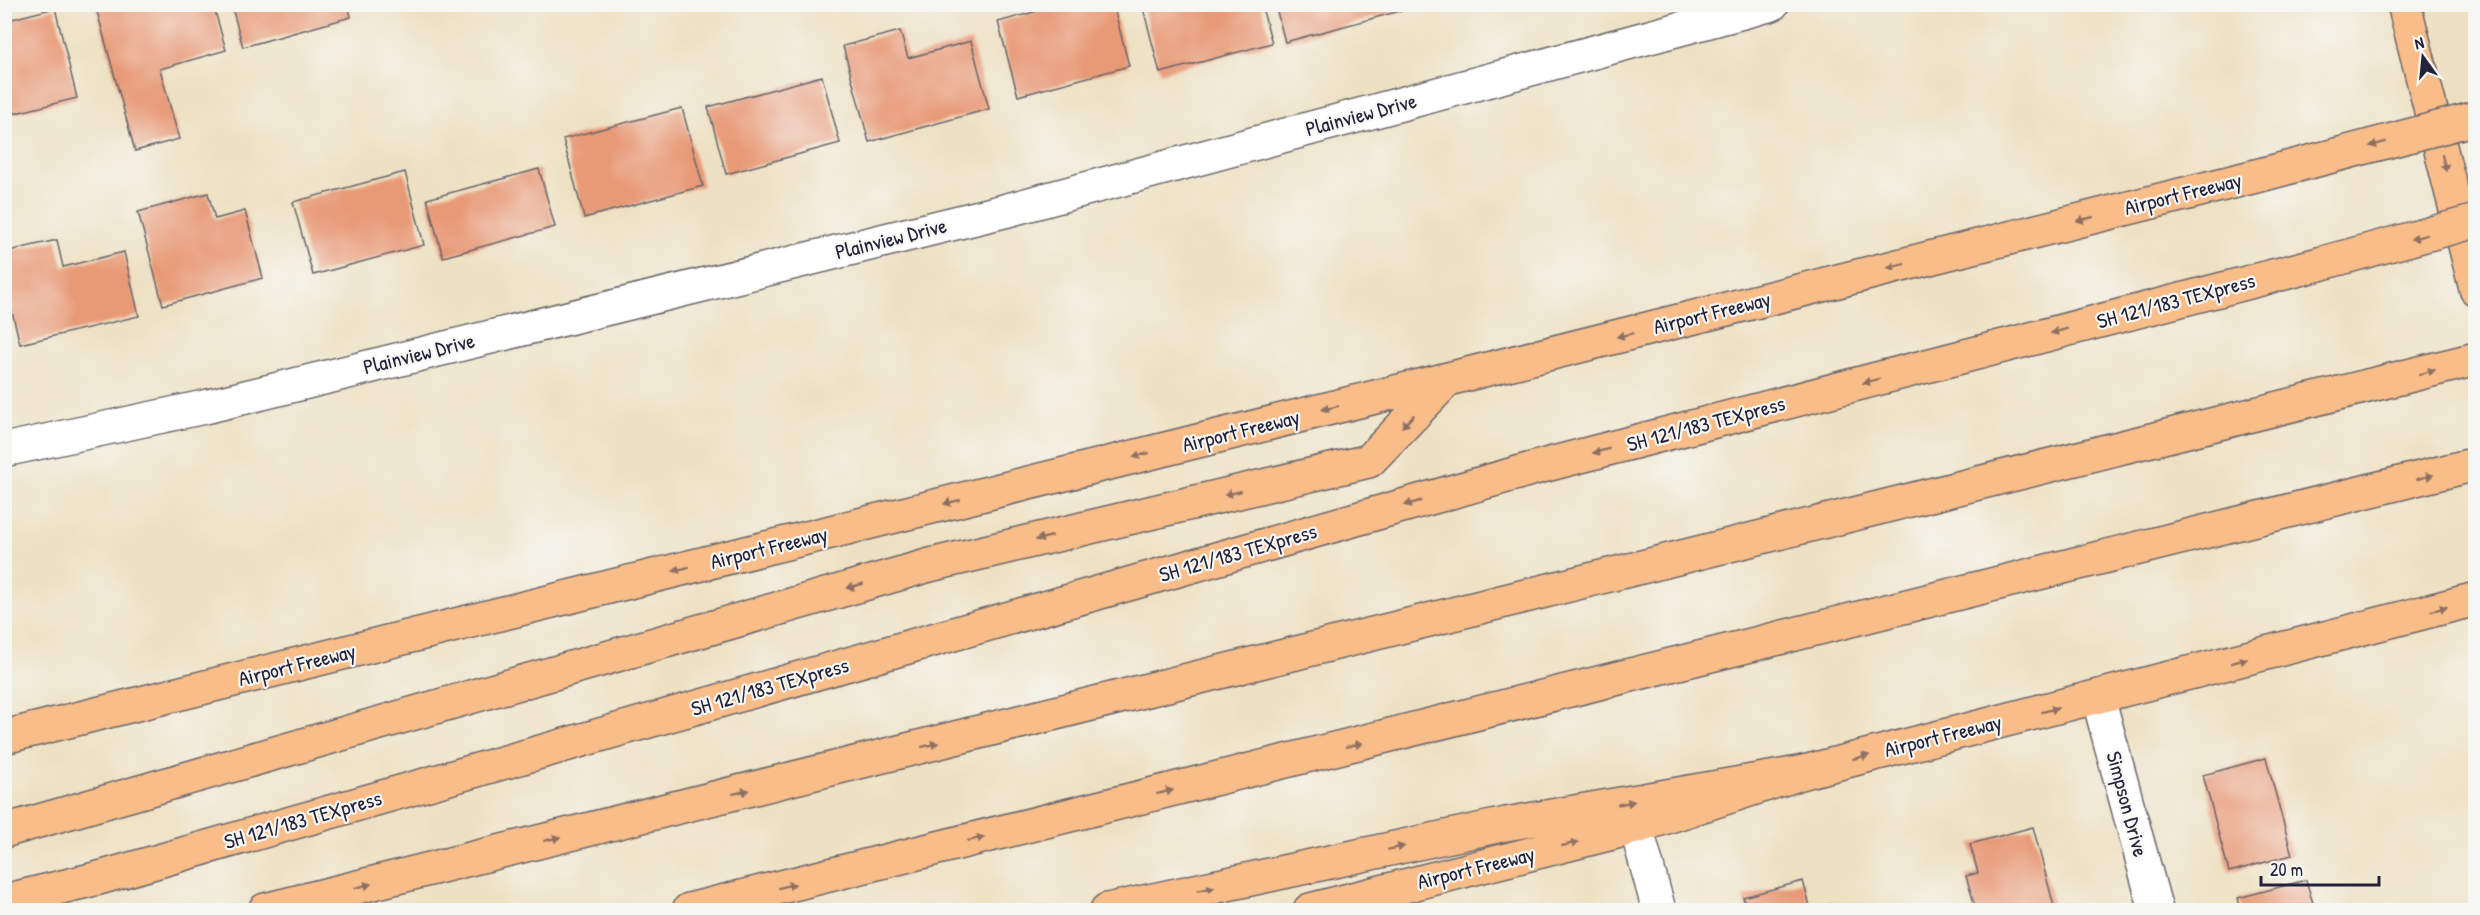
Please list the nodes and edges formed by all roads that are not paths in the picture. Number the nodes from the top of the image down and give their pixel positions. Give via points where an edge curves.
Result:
1 (1772, 4) edge
2 (2404, 4) edge
3 (2475, 118) edge
4 (2475, 221) edge
5 (2475, 289) edge
6 (2475, 358) edge
7 (1448, 379) junction
8 (4, 450) edge
9 (2475, 464) edge
10 (2475, 599) edge
11 (2098, 698) junction
12 (4, 737) edge
13 (1804, 771) junction
14 (1636, 827) junction
15 (4, 831) edge
16 (4, 901) edge
17 (265, 910) edge
18 (689, 910) edge
19 (1107, 910) edge
20 (1310, 910) edge
21 (1659, 910) edge
22 (2156, 910) edge

1 - 8 street, Plainview Drive via 1004,211 209,406
2 -> 5 main road
3 -> 7 main road, Airport Freeway, bridge
4 -> 16 main road, SH 121/183 TEXpress, bridge via 1542,466 99,878
17 -> 6 main road
7 -> 12 main road, Airport Freeway
7 -> 15 main road via 1369,461 930,565
18 -> 9 main road
11 -> 10 main road, Airport Freeway
13 -> 11 main road, Airport Freeway
11 - 22 street, Simpson Drive
13 - 14 main road, Airport Freeway
19 -> 13 main road via 1506,824
20 -> 14 main road, Airport Freeway
14 - 21 street

